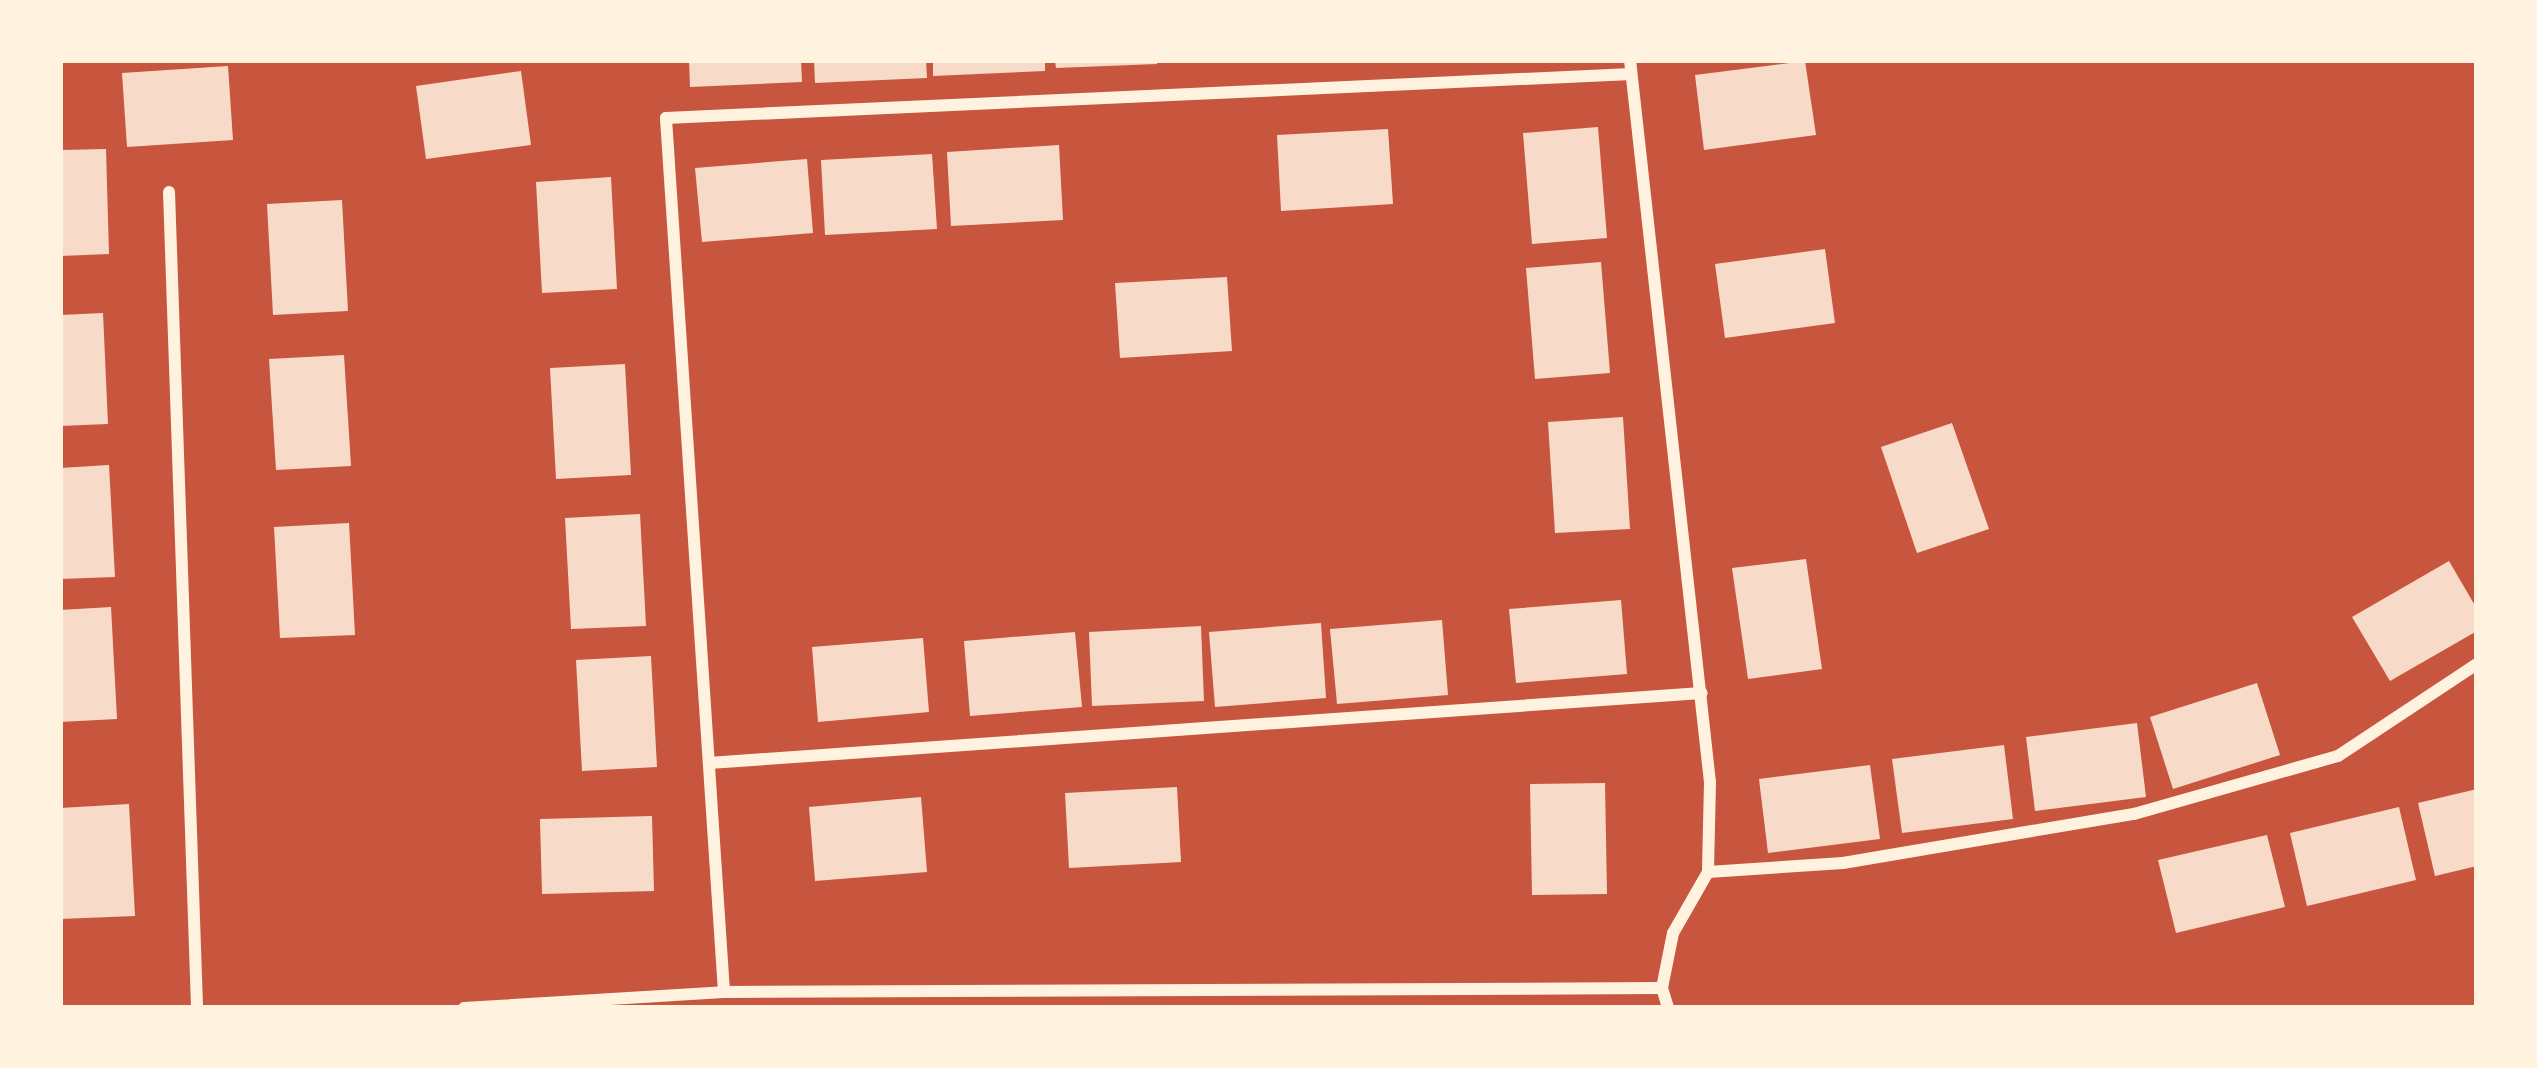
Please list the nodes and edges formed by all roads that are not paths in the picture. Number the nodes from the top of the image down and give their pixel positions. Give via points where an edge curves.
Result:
1 (1631, 67) edge
2 (169, 192) dead end
3 (2477, 664) edge
4 (1702, 693) junction
5 (709, 763) junction
6 (1708, 872) junction
7 (1662, 988) junction
8 (724, 992) junction
9 (197, 1008) edge
10 (464, 1008) edge
11 (1668, 1008) edge

1 - 4 street
1 - 5 street via 666,118
2 - 9 street
3 - 6 street via 2338,756 2134,814 1843,863
4 - 5 street
4 - 6 street
5 - 8 street
6 - 7 street via 1672,933
7 - 8 street
7 - 11 street
8 - 10 street

